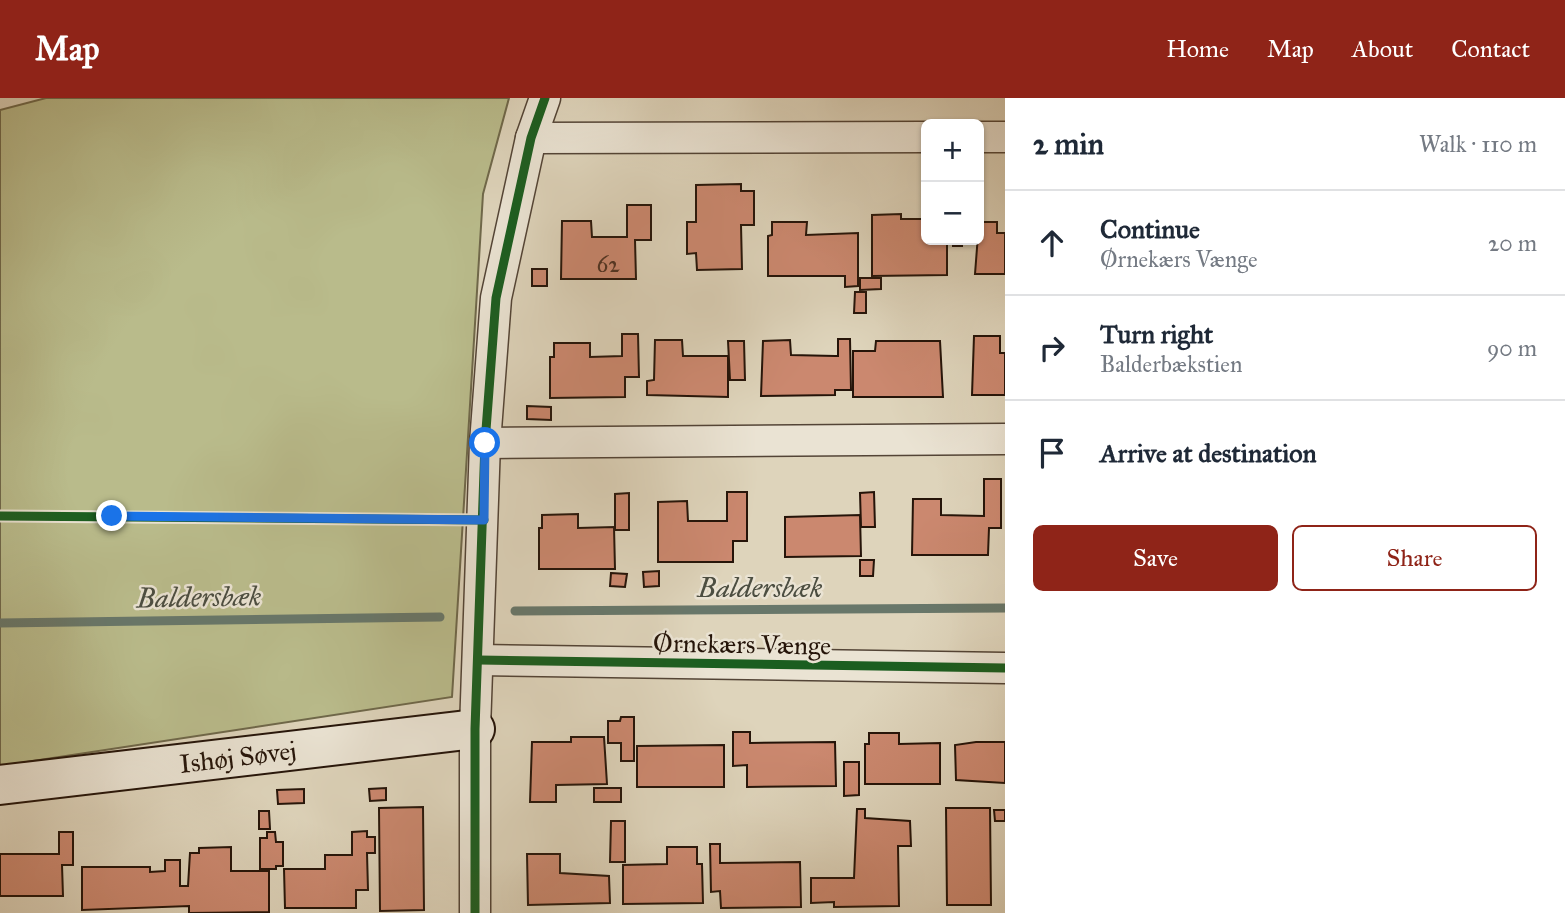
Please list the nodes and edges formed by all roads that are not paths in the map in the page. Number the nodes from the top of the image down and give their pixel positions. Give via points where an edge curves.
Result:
1 (545, 98) edge
2 (921, 137) edge
3 (984, 137) edge
4 (1005, 137) edge
5 (531, 138) junction
6 (1005, 439) edge
7 (485, 443) junction
8 (479, 660) junction
9 (1005, 668) edge
10 (475, 729) junction
11 (0, 785) edge
12 (475, 913) edge

1 - 5 street
2 - 5 street
3 - 4 street
5 - 7 street via 496,298
6 - 7 street
7 - 8 street
8 - 9 street, Ørnekærs Vænge
8 - 10 street
10 - 11 street, Ishøj Søvej
10 - 12 street

